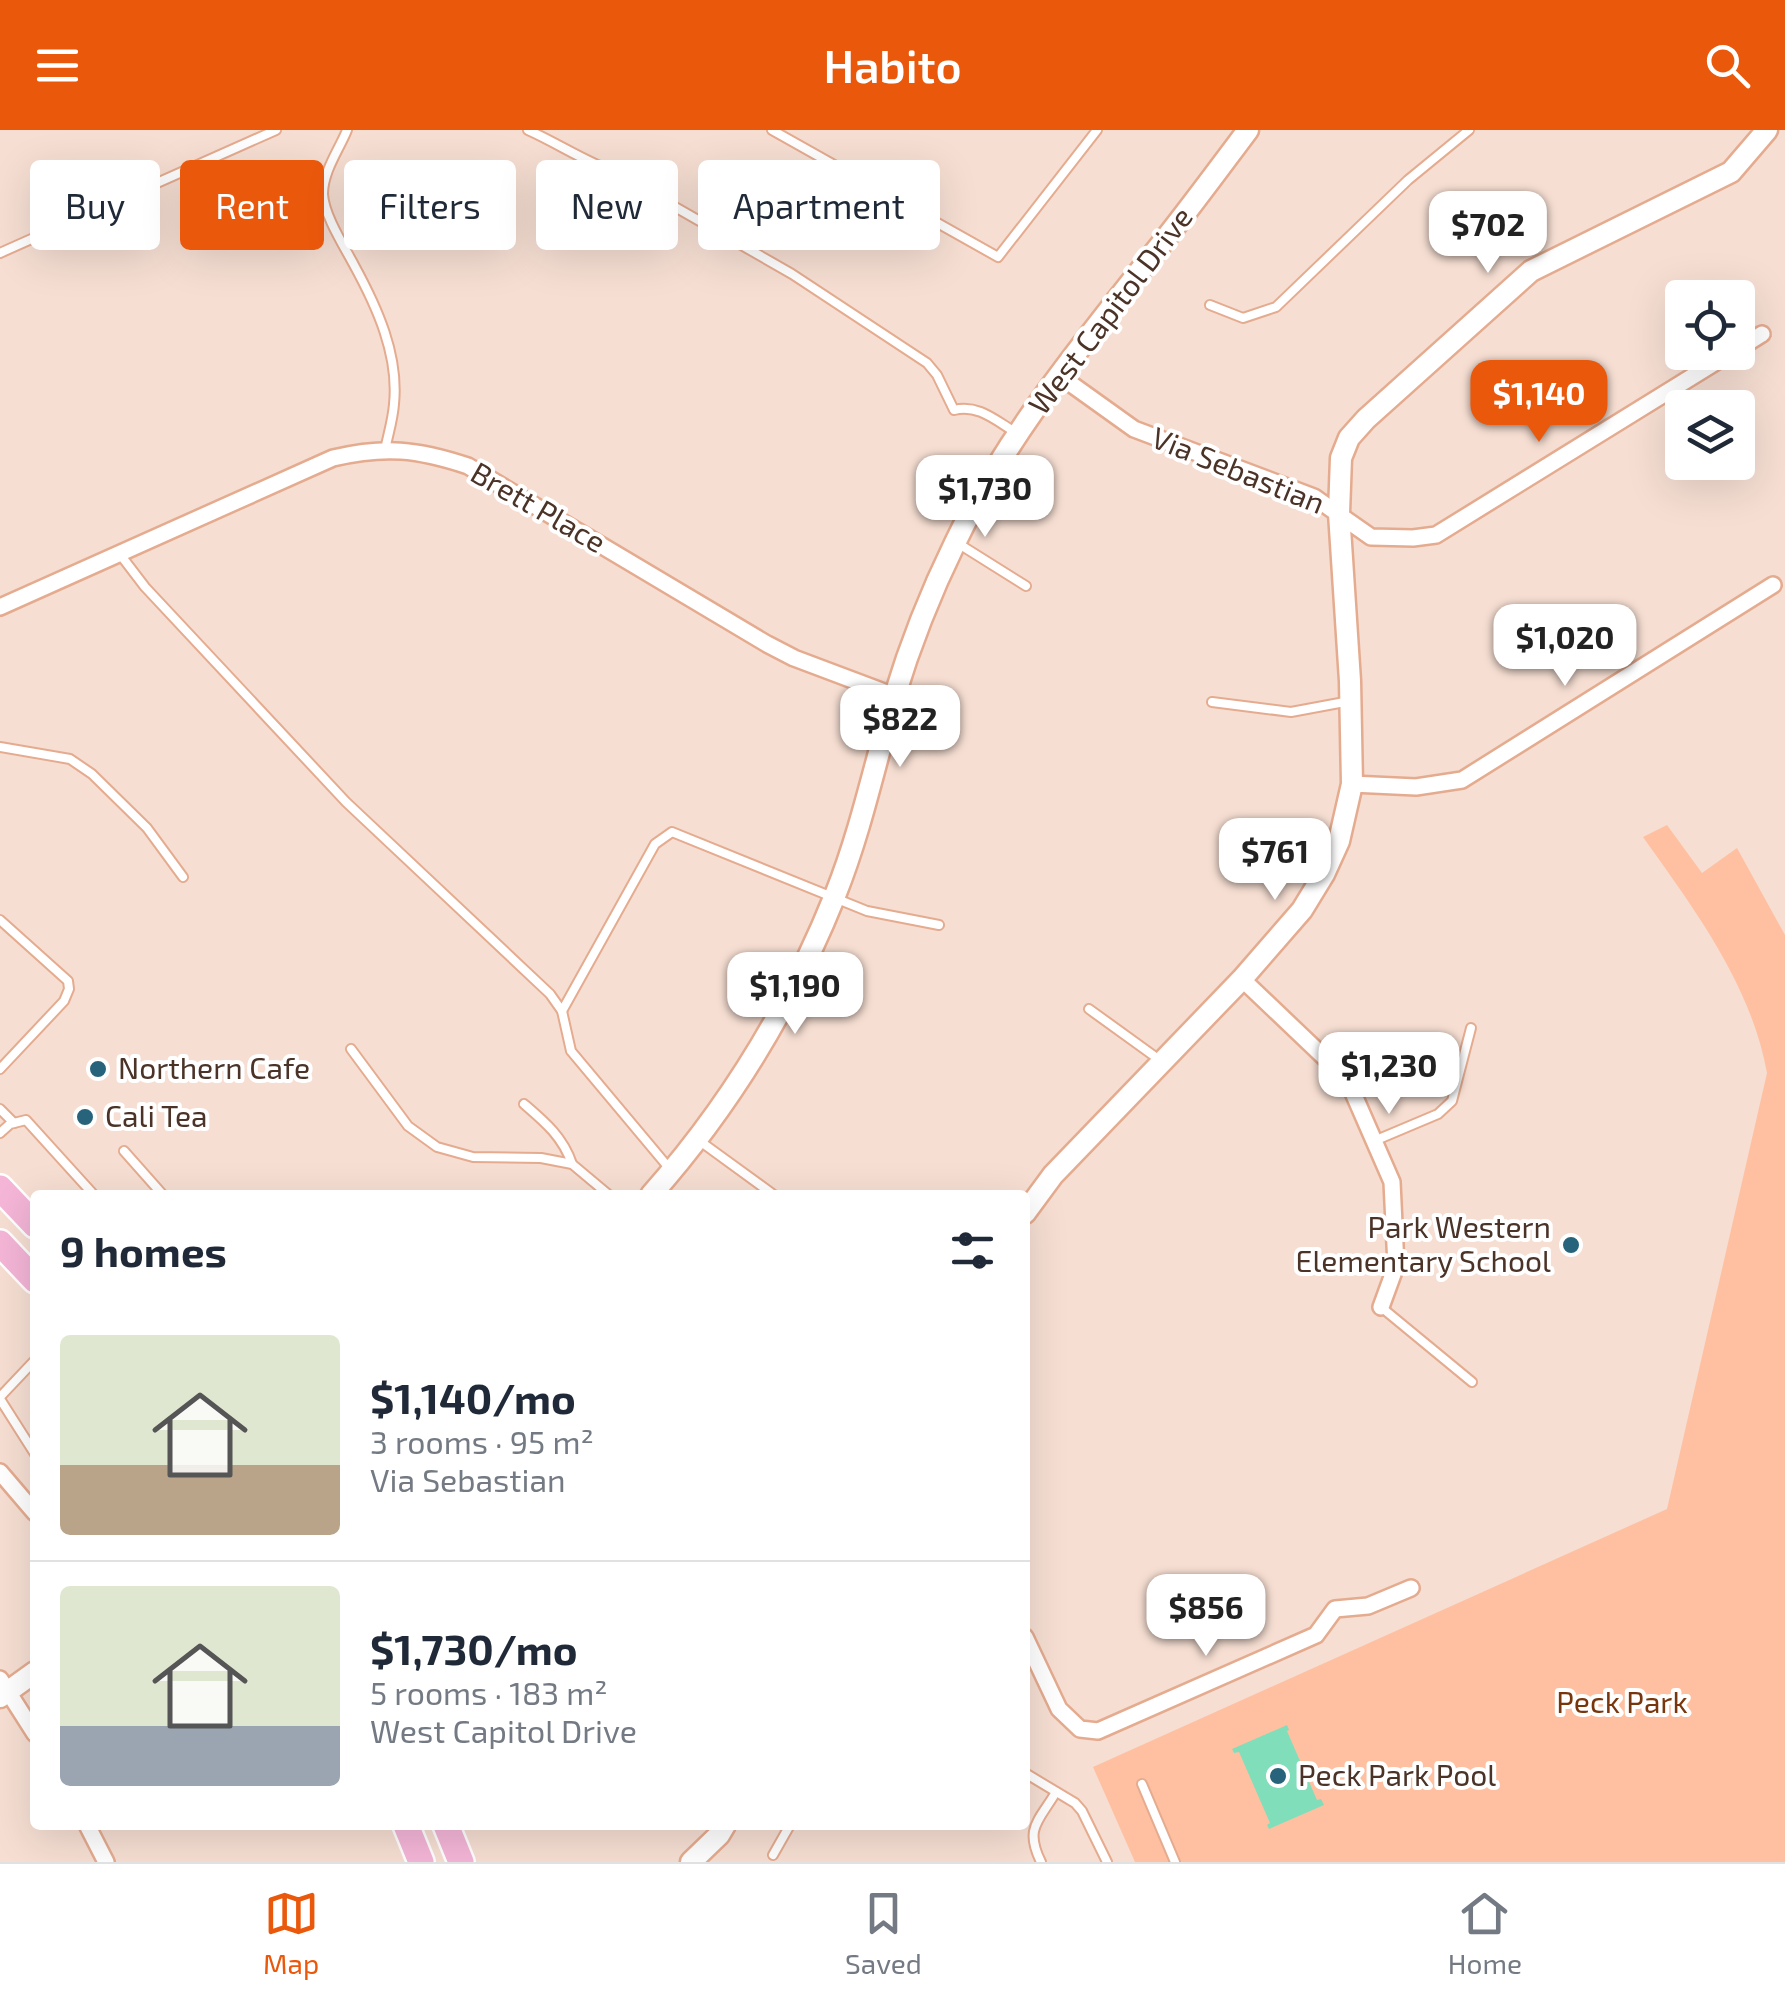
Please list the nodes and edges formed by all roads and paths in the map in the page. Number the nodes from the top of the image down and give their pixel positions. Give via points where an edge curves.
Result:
1 (276, 130) edge
2 (346, 130) edge
3 (528, 130) edge
4 (772, 130) edge
5 (1097, 130) edge
6 (1248, 130) edge
7 (1469, 130) edge
8 (1768, 130) edge
9 (0, 253) edge
10 (1210, 305) dead end
11 (1762, 334) dead end
12 (1755, 338) edge
13 (1704, 370) edge
14 (1060, 376) junction
15 (1018, 434) junction
16 (386, 450) junction
17 (1339, 513) junction
18 (956, 541) junction
19 (119, 553) junction
20 (1026, 586) dead end
21 (1774, 586) dead end
22 (0, 607) edge
23 (894, 696) junction
24 (1350, 701) junction
25 (1212, 702) dead end
26 (0, 747) edge
27 (1352, 784) junction
28 (183, 877) dead end
29 (834, 898) junction
30 (0, 920) edge
31 (939, 925) dead end
32 (1242, 979) junction
33 (1089, 1009) dead end
34 (562, 1011) junction
35 (1471, 1028) dead end
36 (351, 1049) dead end
37 (1161, 1061) junction
38 (0, 1069) edge
39 (524, 1104) dead end
40 (0, 1110) edge
41 (14, 1123) junction
42 (0, 1133) edge
43 (697, 1139) junction
44 (1374, 1141) junction
45 (124, 1151) dead end
46 (572, 1164) junction
47 (672, 1171) junction
48 (0, 1188) edge
49 (89, 1190) edge
50 (158, 1190) edge
51 (603, 1190) edge
52 (655, 1190) edge
53 (767, 1190) edge
54 (1030, 1206) edge
55 (30, 1220) edge
56 (0, 1243) edge
57 (30, 1275) edge
58 (1381, 1306) joint
59 (30, 1365) edge
60 (1472, 1382) dead end
61 (0, 1398) edge
62 (30, 1446) edge
63 (0, 1472) edge
64 (30, 1506) edge
65 (1411, 1588) dead end
66 (1030, 1656) edge
67 (30, 1675) edge
68 (3, 1689) edge
69 (30, 1727) edge
70 (1030, 1776) edge
71 (1142, 1784) dead end
72 (1056, 1792) junction
73 (90, 1830) edge
74 (408, 1830) edge
75 (448, 1830) edge
76 (722, 1830) edge
77 (787, 1830) edge
78 (773, 1855) dead end
79 (106, 1862) edge
80 (421, 1862) edge
81 (460, 1862) edge
82 (691, 1862) edge
83 (1040, 1862) edge
84 (1107, 1862) edge
85 (1176, 1862) edge

1 - 9 lane
2 - 16 lane via 323,194 393,359
3 - 15 lane via 792,274 927,363 954,410 980,410
4 - 5 lane via 998,258
6 - 14 street, West Capitol Drive
7 - 10 lane via 1276,307 1243,318
8 - 17 street via 1731,172 1531,271 1349,438 1340,458
11 - 12 street, Via Sebastian
13 - 17 street, Via Sebastian via 1436,535 1371,537
14 - 15 street, West Capitol Drive
14 - 17 street, Via Sebastian via 1134,428 1314,497
15 - 18 street, West Capitol Drive
16 - 19 street, Brett Place via 333,458
16 - 23 street, Brett Place via 468,466 766,644
17 - 24 street
18 - 20 lane
18 - 23 street, West Capitol Drive
19 - 22 street, Brett Place
19 - 34 lane via 346,802
21 - 27 street via 1462,780 1416,787
23 - 29 street, West Capitol Drive
24 - 25 lane via 1291,712
24 - 27 street
26 - 28 lane via 70,758 147,828
27 - 32 street via 1324,874
29 - 31 lane
29 - 34 lane via 672,832 655,844
29 - 43 street, West Capitol Drive via 781,1012
30 - 38 lane via 68,980 70,989
32 - 37 street
32 - 44 street via 1348,1079
33 - 37 lane
34 - 47 lane via 571,1051
35 - 44 lane via 1452,1101 1438,1114
36 - 46 lane via 408,1126 436,1147 473,1157
37 - 54 street
39 - 46 lane via 554,1131
40 - 41 lane
41 - 42 lane
41 - 49 lane via 26,1120
43 - 47 street, West Capitol Drive
43 - 53 lane
44 - 58 street via 1392,1182 1396,1266
45 - 50 lane
46 - 51 lane
47 - 52 street, West Capitol Drive
48 - 55 main road
56 - 57 main road
58 - 60 lane
59 - 61 lane
61 - 62 lane
63 - 64 street
65 - 66 street via 1368,1606 1334,1610 1316,1635 1098,1731 1080,1728 1059,1710
67 - 68 street
68 - 69 street
70 - 72 lane
71 - 85 lane
72 - 83 lane via 1032,1832
72 - 84 lane via 1082,1811
73 - 79 street
74 - 80 main road
75 - 81 main road
76 - 82 street
77 - 78 lane

